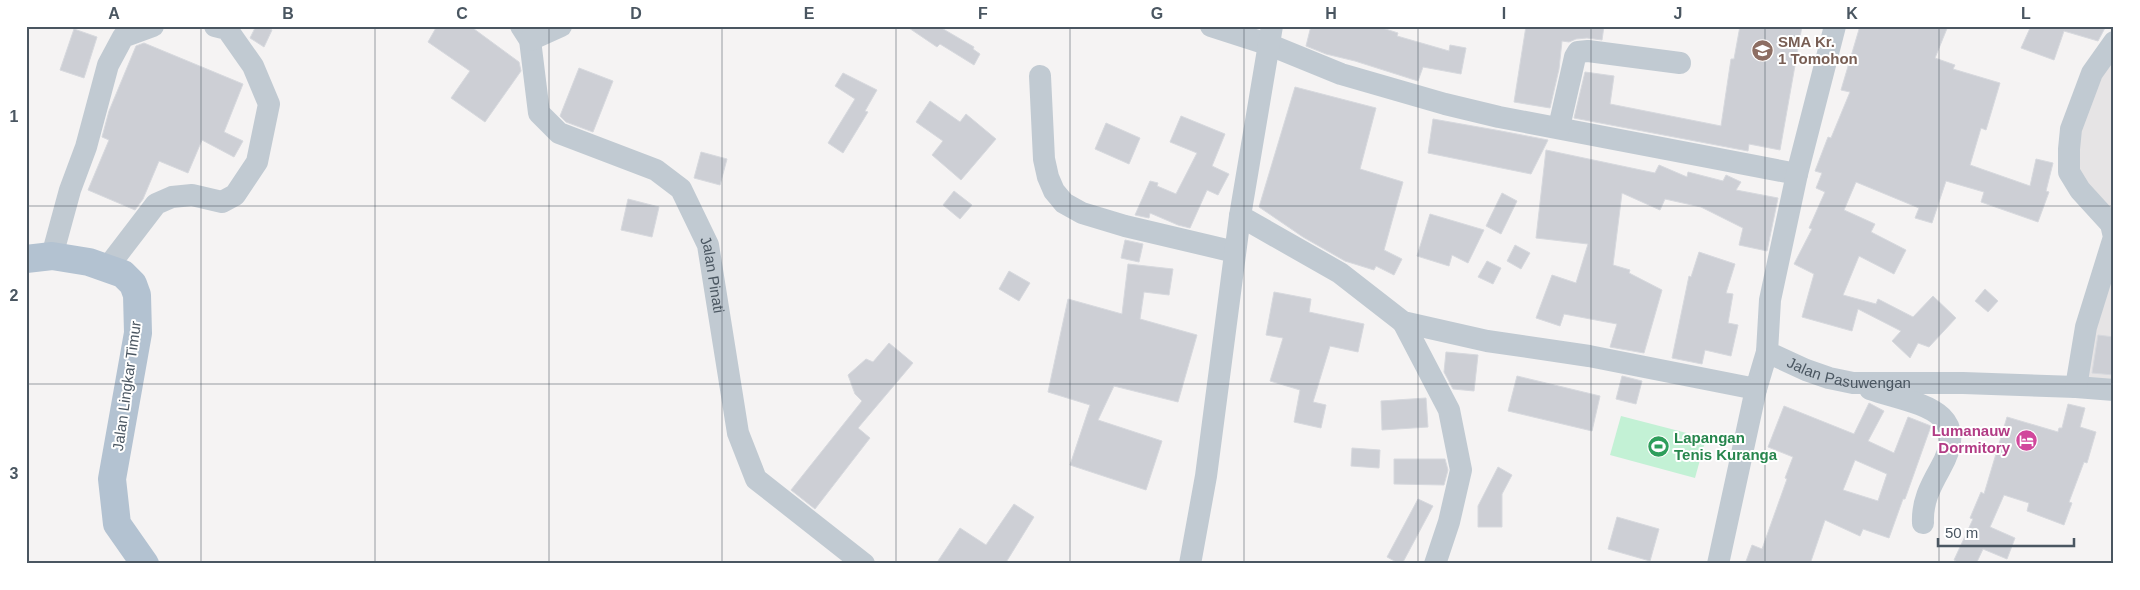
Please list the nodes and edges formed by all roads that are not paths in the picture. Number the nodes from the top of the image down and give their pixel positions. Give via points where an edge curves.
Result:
1 (153, 26) edge
2 (215, 26) edge
3 (561, 26) edge
4 (1211, 26) edge
5 (1835, 26) edge
6 (526, 33) edge
7 (1271, 36) edge
8 (2114, 42) edge
9 (1680, 63) dead end
10 (1040, 76) dead end
11 (1559, 127) junction
12 (1797, 174) junction
13 (1240, 216) junction
14 (1235, 252) junction
15 (39, 258) edge
16 (107, 268) junction
17 (1403, 322) junction
18 (1767, 352) junction
19 (1853, 383) junction
20 (2076, 387) junction
21 (1756, 389) junction
22 (2114, 390) edge
23 (1923, 523) dead end
24 (145, 564) edge
25 (864, 564) edge
26 (1190, 564) edge
27 (1435, 564) edge
28 (1718, 564) edge

1 - 15 street via 123,37 108,65 86,148
2 - 16 street via 227,29 253,66 269,104 257,162 235,195 222,202 192,195 172,197 156,204
3 - 6 street
4 - 7 street
5 - 12 street, Jalan Pasuwengan
6 - 25 street, Jalan Pinati via 539,113 559,133 656,170 680,189 708,245 738,432 756,479
7 - 11 street via 1341,74 1445,104
7 - 13 street
8 - 20 street via 2092,73 2071,129 2069,172 2080,190 2111,224 2114,237 2086,327
9 - 11 street via 1578,52
10 - 14 street via 1044,159 1054,191 1064,203 1082,213 1125,226
11 - 12 street
12 - 18 street, Jalan Pasuwengan via 1770,300
13 - 14 street
13 - 17 street via 1340,273
14 - 26 street via 1209,457
15 - 16 main road, Jalan Lingkar Timur via 89,262
16 - 24 main road, Jalan Lingkar Timur via 123,274 133,284 136,295 138,333 112,480 117,524
17 - 21 street via 1487,341 1589,356
17 - 27 street via 1450,410 1461,470
18 - 19 street, Jalan Pasuwengan via 1828,378
18 - 21 street
19 - 20 street, Jalan Pasuwengan
19 - 23 street via 1924,407 1947,421 1951,439 1942,466 1926,494
20 - 22 street, Jalan Pasuwengan
21 - 28 street

